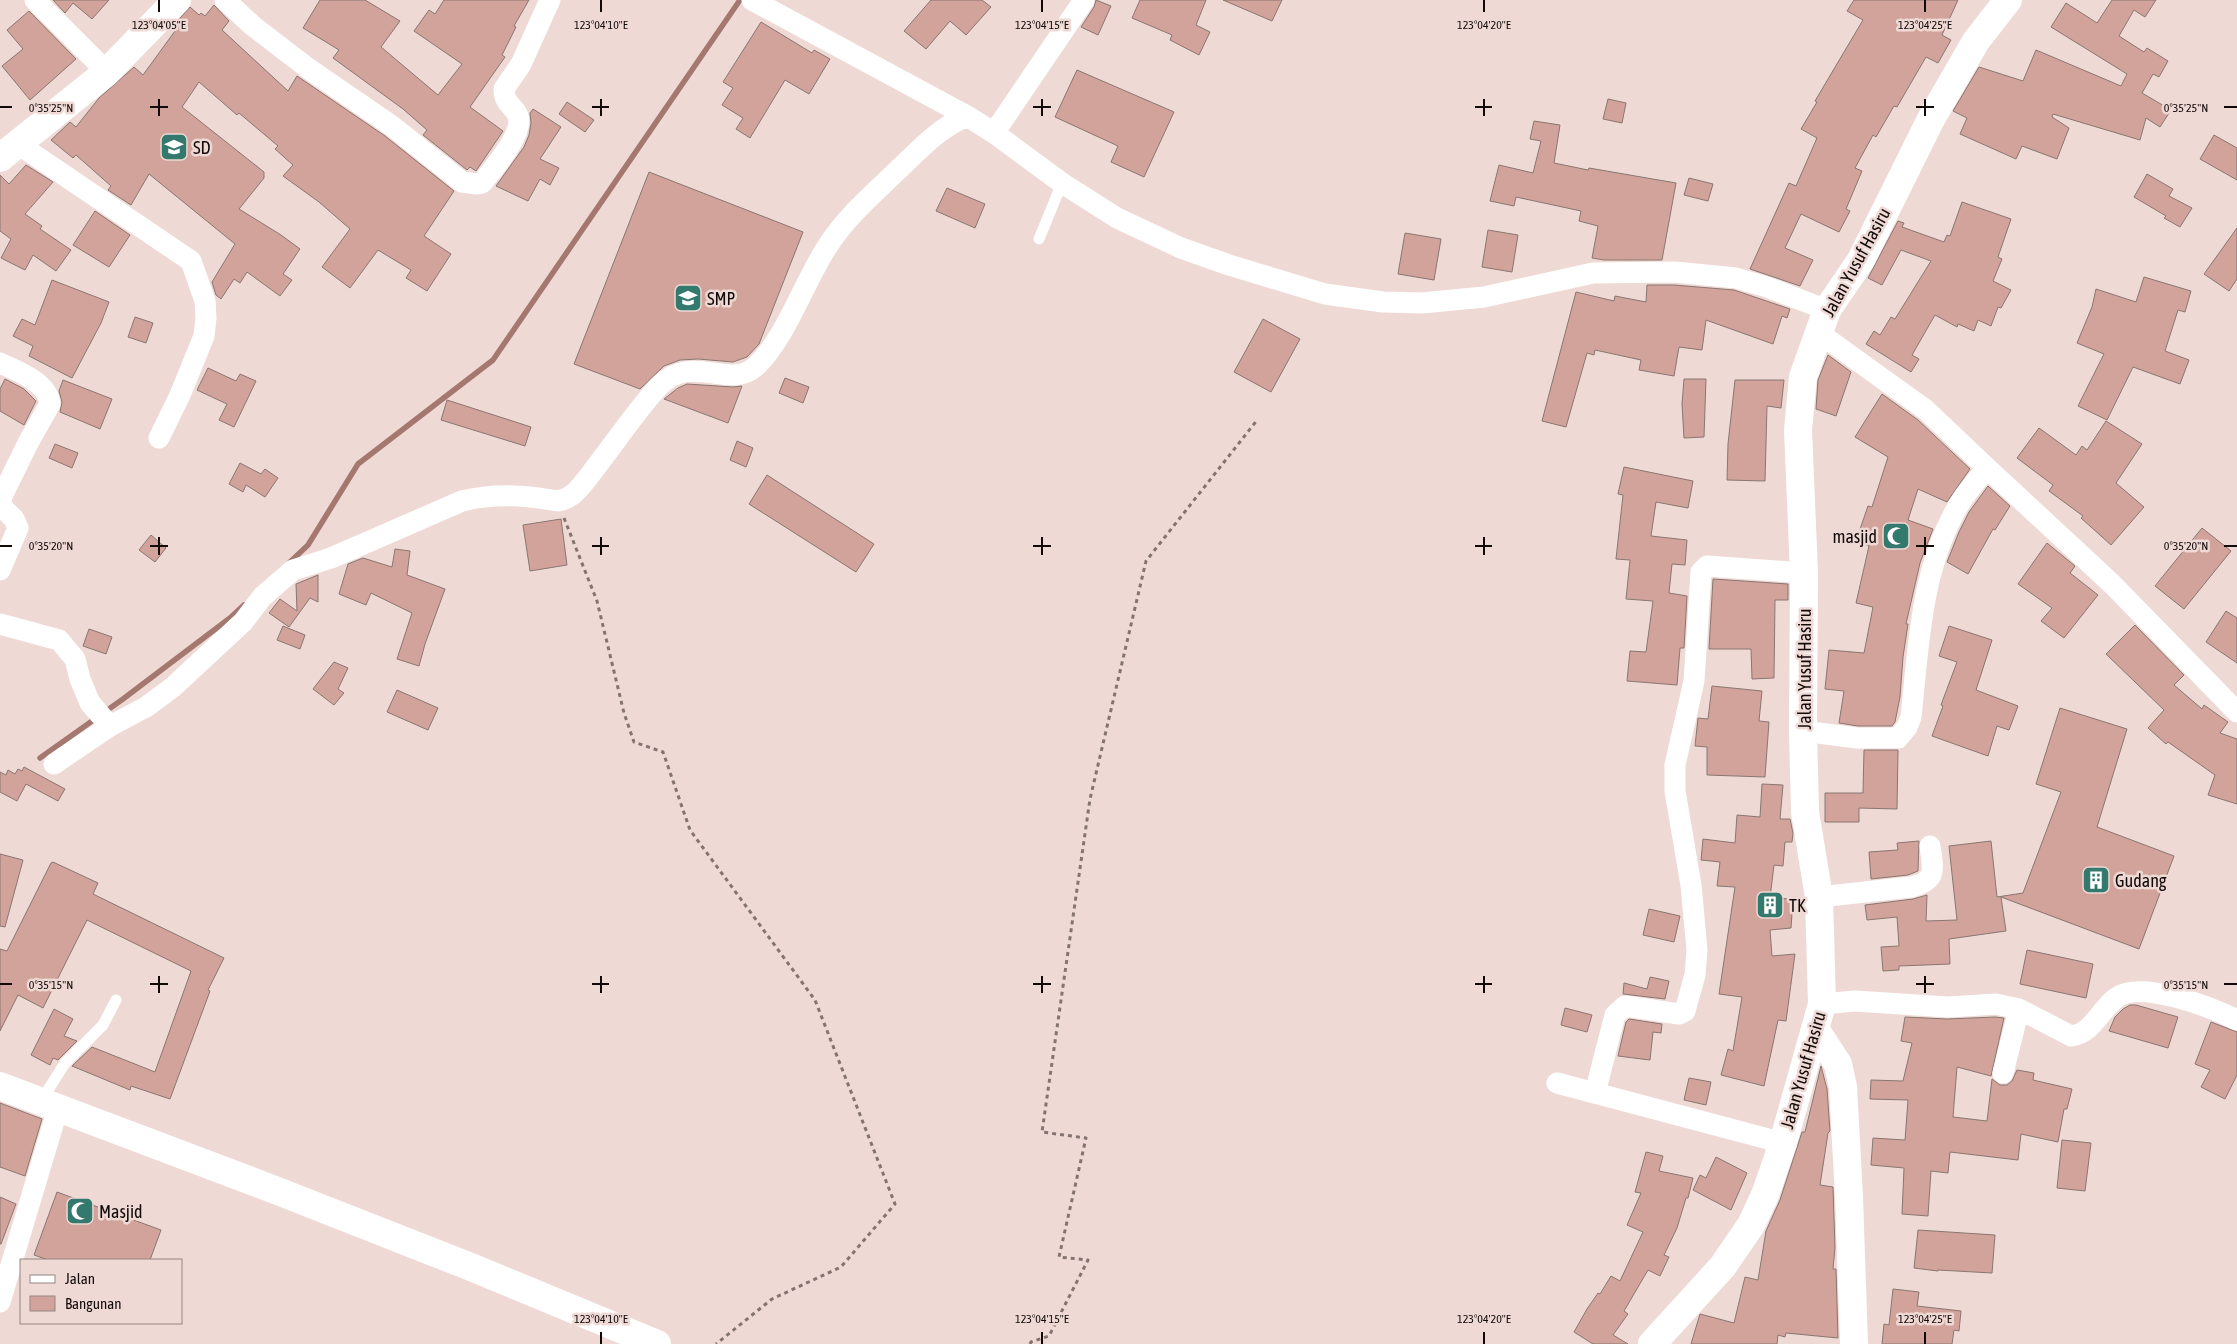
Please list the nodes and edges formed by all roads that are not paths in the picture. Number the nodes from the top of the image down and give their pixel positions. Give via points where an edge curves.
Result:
1 (35, 0) edge
2 (177, 0) edge
3 (225, 0) edge
4 (550, 0) edge
5 (752, 0) edge
6 (1084, 0) edge
7 (2008, 0) edge
8 (107, 72) junction
9 (967, 116) junction
10 (994, 133) junction
11 (9, 151) edge
12 (1062, 183) junction
13 (1039, 239) dead end
14 (1823, 322) junction
15 (0, 363) edge
16 (159, 438) dead end
17 (1987, 468) junction
18 (0, 570) edge
19 (1804, 573) junction
20 (0, 624) edge
21 (2237, 712) edge
22 (100, 716) junction
23 (1804, 731) junction
24 (54, 764) dead end
25 (1930, 846) dead end
26 (1819, 897) junction
27 (116, 1000) dead end
28 (1822, 1004) junction
29 (2019, 1009) junction
30 (2237, 1020) edge
31 (1816, 1030) junction
32 (2003, 1073) dead end
33 (1558, 1083) dead end
34 (0, 1086) edge
35 (1595, 1093) junction
36 (49, 1105) junction
37 (1782, 1143) junction
38 (0, 1302) edge
39 (657, 1344) edge
40 (1652, 1344) edge
41 (1854, 1344) edge

1 - 8 street
2 - 8 main road
3 - 4 street via 309,70 392,126 462,182 476,184 482,183 504,154 518,127 517,114 505,100 504,89 521,64
5 - 9 street
6 - 10 street
7 - 14 main road, Jalan Yusuf Hasiru via 1976,41 1931,119 1861,260
8 - 11 main road
9 - 10 street
9 - 22 street via 950,123 933,136 862,204 827,247 771,350 755,367 748,372 731,375 687,371 664,381 572,495 558,501 506,494 462,501 331,558 293,570 173,687 146,707
10 - 12 street
11 - 16 street via 191,261 205,301 204,336
12 - 13 lane
12 - 14 street via 1117,218 1181,248 1228,265 1343,297 1422,303 1484,297 1593,273 1675,272 1736,278 1767,287
14 - 17 street via 1926,410
14 - 19 main road, Jalan Yusuf Hasiru via 1800,394 1798,430
15 - 18 street via 37,383 45,391 50,404 1,498 2,507 18,528
17 - 21 street via 2112,584
17 - 23 street via 1963,498 1935,556 1922,612 1911,717 1907,727 1898,738 1857,738
19 - 23 main road, Jalan Yusuf Hasiru
19 - 35 street via 1706,566 1701,572 1694,681 1675,765 1675,791 1696,928 1695,975 1685,1011 1679,1014 1624,1006 1619,1010
20 - 22 street via 59,640 75,659 80,679
22 - 24 street
23 - 26 main road, Jalan Yusuf Hasiru via 1805,812
25 - 26 street via 1933,872 1922,884 1911,888
26 - 28 main road, Jalan Yusuf Hasiru
27 - 36 lane via 103,1024 65,1063
28 - 29 street via 1855,1001 1948,1006 1996,1004
28 - 31 main road, Jalan Yusuf Hasiru
29 - 30 street via 2071,1036 2085,1033 2117,996 2128,992 2161,994
29 - 32 street
31 - 37 main road, Jalan Yusuf Hasiru
31 - 41 main road via 1838,1064 1843,1087
33 - 35 street
34 - 36 main road
35 - 37 street
36 - 38 street
36 - 39 main road via 472,1267
37 - 40 main road, Jalan Yusuf Hasiru via 1751,1225 1723,1266

